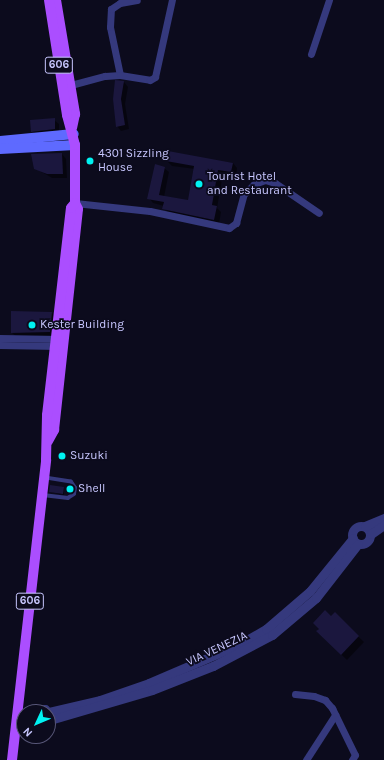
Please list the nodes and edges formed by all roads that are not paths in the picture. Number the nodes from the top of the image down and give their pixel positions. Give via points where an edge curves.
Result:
1 (49, 0) edge
2 (56, 0) edge
3 (137, 0) edge
4 (172, 0) edge
5 (329, 0) edge
6 (59, 37) junction
7 (311, 54) dead end
8 (120, 75) junction
9 (67, 86) junction
10 (73, 131) junction
11 (0, 141) edge
12 (75, 145) junction
13 (0, 150) edge
14 (75, 203) junction
15 (319, 213) dead end
16 (0, 338) edge
17 (59, 342) junction
18 (0, 345) edge
19 (44, 478) junction
20 (42, 495) junction
21 (384, 518) edge
22 (384, 524) edge
23 (365, 526) junction
24 (371, 534) junction
25 (355, 541) junction
26 (295, 694) dead end
27 (22, 704) edge
28 (335, 715) junction
29 (56, 717) edge
30 (16, 743) edge
31 (12, 760) edge
32 (306, 760) edge
33 (352, 760) edge

1 - 6 main road, 606
2 - 6 main road, 606
3 - 8 street via 120,3 111,9 110,28
4 - 8 street via 155,77 150,80
5 - 7 street
6 - 9 main road, 606
8 - 9 street via 91,78
9 - 10 main road, 606 via 67,115
10 - 11 main road
10 - 12 main road, 606
12 - 13 main road
12 - 14 main road, 606
14 - 15 street via 150,211 229,228 236,223 244,194 254,184 265,180 275,183
14 - 17 main road, 606 via 78,209 76,232
16 - 17 street
17 - 18 street
17 - 19 main road, 606 via 54,430 48,441
19 - 20 main road, 606
19 - 20 lane via 68,481 75,488 74,494 68,498
20 - 27 main road, 606
21 - 23 street
22 - 24 street
23 - 24 street
23 - 25 street via 356,527 352,532
24 - 25 street via 367,542
25 - 29 street, VIA VENEZIA via 316,598 272,635 213,666 152,690
26 - 28 street via 325,700
28 - 32 street
28 - 33 street via 355,756
30 - 31 main road, 606

